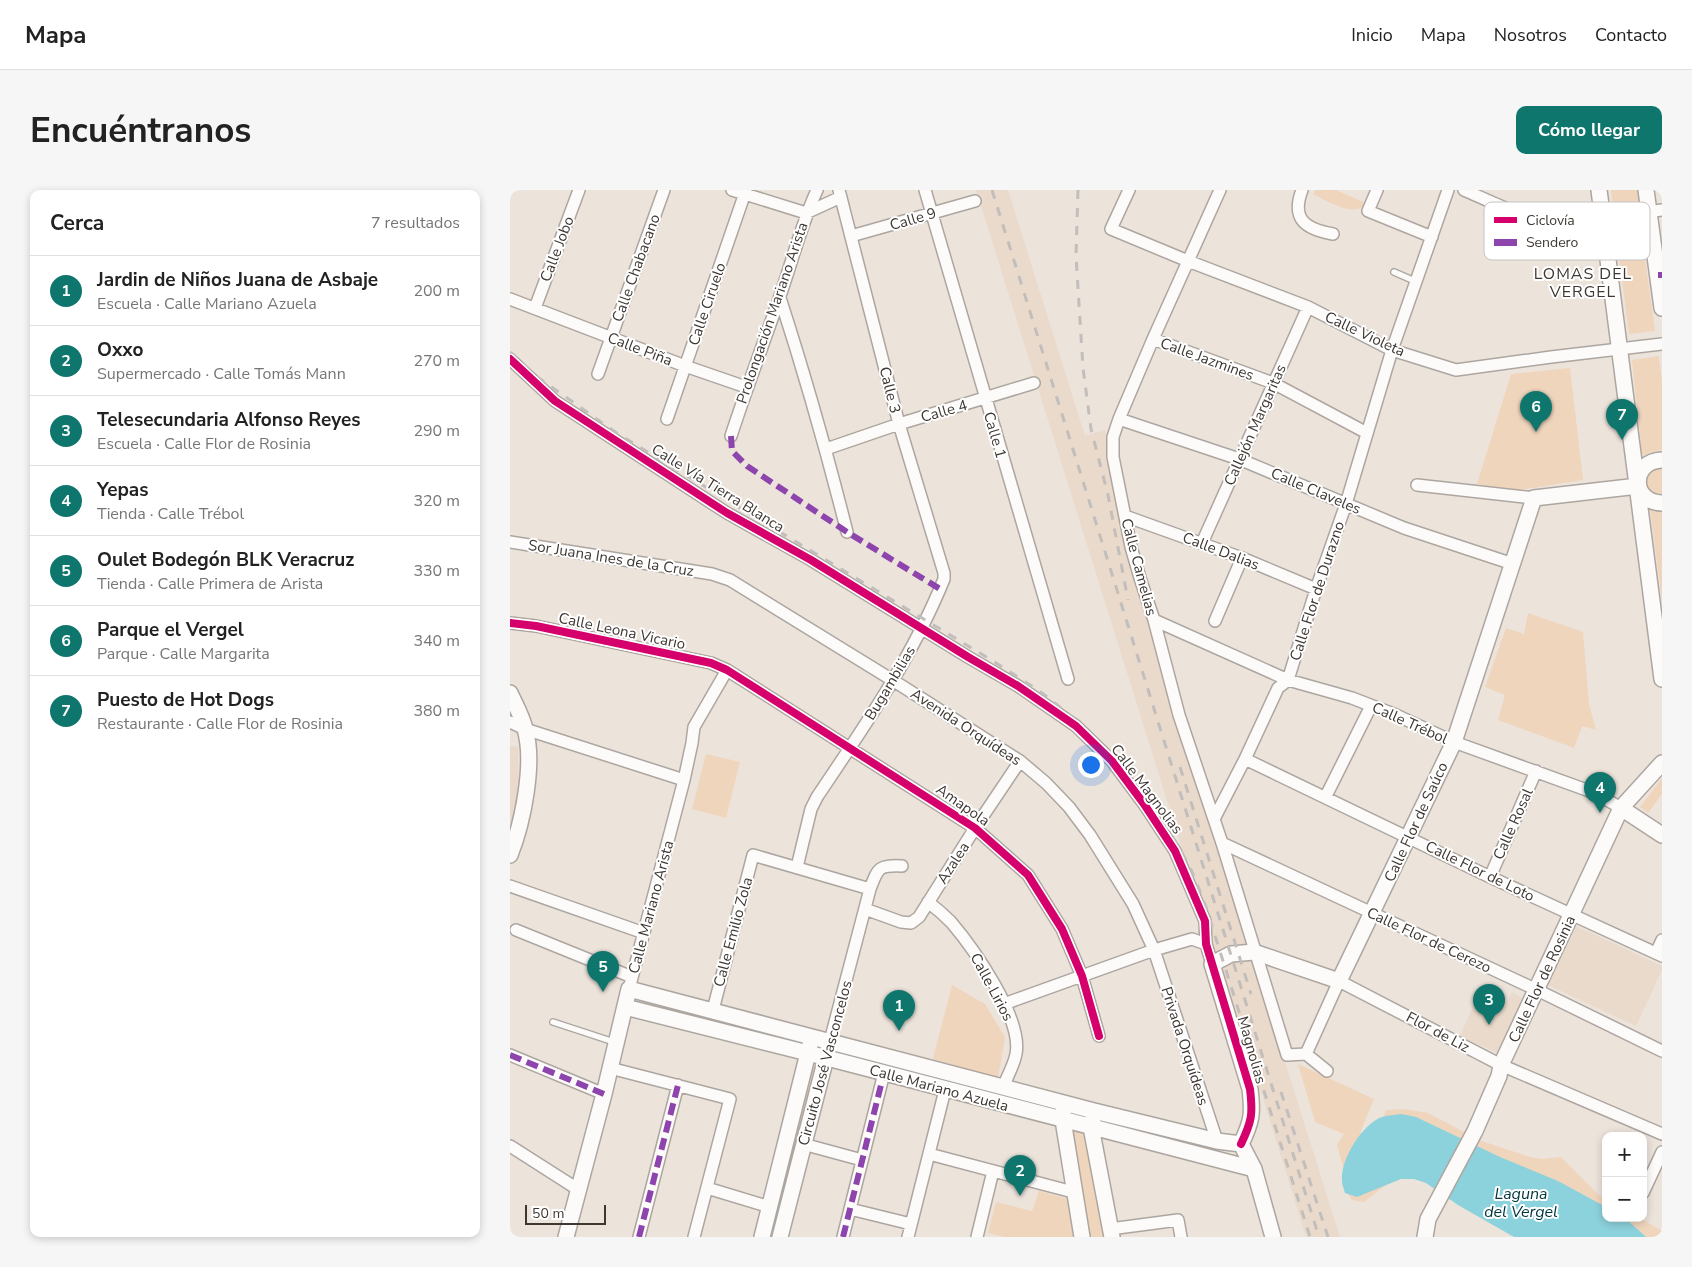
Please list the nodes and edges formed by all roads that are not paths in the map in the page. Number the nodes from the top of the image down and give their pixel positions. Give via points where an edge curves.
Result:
1 (579, 190) edge
2 (664, 190) edge
3 (732, 190) edge
4 (817, 190) edge
5 (925, 190) edge
6 (1129, 190) edge
7 (1220, 190) edge
8 (1377, 190) edge
9 (1448, 190) edge
10 (1464, 190) edge
11 (1646, 190) edge
12 (745, 192) edge
13 (840, 194) edge
14 (1300, 195) edge
15 (975, 201) dead end
16 (1495, 202) edge
17 (1656, 211) edge
18 (806, 213) junction
19 (931, 214) junction
20 (1333, 234) dead end
21 (851, 236) junction
22 (1432, 237) junction
23 (1609, 260) edge
24 (1188, 261) junction
25 (1394, 272) dead end
26 (1660, 275) edge
27 (1417, 282) junction
28 (780, 298) junction
29 (510, 299) edge
30 (1308, 306) junction
31 (535, 308) junction
32 (1662, 308) edge
33 (610, 338) junction
34 (1153, 339) junction
35 (1662, 344) edge
36 (1392, 350) junction
37 (1621, 350) junction
38 (510, 359) edge
39 (686, 366) junction
40 (598, 374) dead end
41 (1034, 383) dead end
42 (1273, 383) junction
43 (746, 387) junction
44 (985, 399) junction
45 (667, 418) dead end
46 (1119, 419) junction
47 (899, 424) junction
48 (1367, 433) junction
49 (731, 436) dead end
50 (826, 449) junction
51 (1239, 459) junction
52 (1662, 460) edge
53 (1417, 485) dead end
54 (1638, 486) junction
55 (1534, 498) junction
56 (1662, 503) edge
57 (1346, 504) junction
58 (1125, 516) junction
59 (847, 532) dead end
60 (510, 542) edge
61 (1202, 543) junction
62 (1242, 558) junction
63 (1513, 564) junction
64 (712, 574) joint
65 (940, 589) joint
66 (1316, 589) junction
67 (1154, 620) junction
68 (1215, 621) dead end
69 (510, 624) edge
70 (922, 628) junction
71 (727, 670) junction
72 (1068, 679) dead end
73 (1662, 679) edge
74 (1288, 680) junction
75 (894, 681) junction
76 (510, 693) edge
77 (1371, 706) junction
78 (510, 722) edge
79 (526, 729) junction
80 (1454, 742) junction
81 (850, 749) junction
82 (1245, 758) junction
83 (1020, 761) junction
84 (1662, 763) edge
85 (1536, 771) junction
86 (684, 780) junction
87 (1326, 796) junction
88 (1621, 808) junction
89 (1214, 819) junction
90 (975, 828) junction
91 (1662, 834) edge
92 (1409, 837) junction
93 (1222, 844) junction
94 (510, 855) edge
95 (902, 866) dead end
96 (797, 867) junction
97 (1490, 876) junction
98 (510, 886) edge
99 (870, 889) junction
100 (928, 902) junction
101 (865, 909) junction
102 (1372, 914) junction
103 (1572, 915) junction
104 (516, 930) dead end
105 (644, 933) junction
106 (1662, 940) edge
107 (1206, 944) junction
108 (1154, 950) junction
109 (1254, 952) junction
110 (1659, 954) edge
111 (1212, 964) junction
112 (1082, 976) junction
113 (1339, 981) junction
114 (631, 983) junction
115 (1537, 990) junction
116 (1004, 1004) junction
117 (625, 1007) junction
118 (713, 1010) junction
119 (553, 1022) dead end
120 (813, 1036) junction
121 (1099, 1036) dead end
122 (830, 1041) junction
123 (616, 1043) junction
124 (1662, 1051) edge
125 (808, 1053) junction
126 (1306, 1054) junction
127 (510, 1055) edge
128 (826, 1058) junction
129 (1502, 1065) junction
130 (610, 1068) junction
131 (1327, 1071) dead end
132 (884, 1073) junction
133 (678, 1085) junction
134 (1003, 1087) junction
135 (946, 1090) junction
136 (604, 1094) junction
137 (1064, 1103) junction
138 (1094, 1111) junction
139 (1063, 1120) junction
140 (1091, 1127) junction
141 (1662, 1134) edge
142 (1217, 1141) junction
143 (803, 1144) junction
144 (1241, 1144) junction
145 (510, 1146) edge
146 (1662, 1152) edge
147 (929, 1154) junction
148 (862, 1160) junction
149 (1254, 1169) junction
150 (993, 1171) junction
151 (1647, 1184) edge
152 (707, 1188) junction
153 (579, 1190) junction
154 (1073, 1192) junction
155 (770, 1207) junction
156 (850, 1209) junction
157 (911, 1224) junction
158 (1111, 1233) edge
159 (566, 1237) edge
160 (639, 1237) edge
161 (694, 1237) edge
162 (762, 1237) edge
163 (780, 1237) edge
164 (843, 1237) edge
165 (908, 1237) edge
166 (977, 1237) edge
167 (1082, 1237) edge
168 (1181, 1237) edge
169 (1273, 1237) edge
170 (1425, 1237) edge

1 - 31 street, Calle Jobo
2 - 33 street, Calle Chabacano
3 - 12 street
4 - 18 street, Prolongación Mariano Arista
5 - 19 street, Calle 1
6 - 24 street, Calle Violeta via 1111,229
7 - 24 street, Calle Camelias
8 - 22 street via 1368,212
9 - 22 street, Calle Flor de Durazno
10 - 16 street
11 - 17 street
12 - 18 street
12 - 39 street, Calle Ciruelo
13 - 18 street
13 - 21 street, Calle 3
14 - 20 street via 1298,215 1302,221
15 - 19 street, Calle 9
17 - 26 street
18 - 28 street, Prolongación Mariano Arista
19 - 21 street, Calle 9
19 - 44 street, Calle 1
21 - 47 street, Calle 3
22 - 27 street, Calle Flor de Durazno
23 - 37 street
24 - 30 street, Calle Violeta
24 - 34 street, Calle Camelias
25 - 27 lane
26 - 32 street
27 - 36 street, Calle Flor de Durazno
28 - 43 street, Prolongación Mariano Arista
28 - 50 street
29 - 31 street, Calle Piña
30 - 36 street, Calle Violeta
30 - 42 street, Callejón Margaritas
31 - 33 street, Calle Piña
33 - 39 street, Calle Piña
33 - 40 street, Calle Chabacano
34 - 42 street, Calle Jazmines
34 - 46 street, Calle Camelias
35 - 37 street, Calle Violeta
36 - 37 street, Calle Violeta via 1456,370
36 - 48 street, Calle Flor de Durazno
37 - 54 street
38 - 70 street, Calle Vía Tierra Blanca via 555,401 727,513
39 - 43 street, Calle Piña
39 - 45 street, Calle Ciruelo
41 - 44 street, Calle 4
42 - 48 street, Calle Jazmines
42 - 51 street, Callejón Margaritas
43 - 49 street, Prolongación Mariano Arista
44 - 47 street, Calle 4
44 - 72 street, Calle 1
46 - 51 street, Calle Claveles
46 - 58 street, Calle Camelias via 1113,437 1113,456
47 - 50 street, Calle 4
47 - 65 street, Calle 3 via 944,573
48 - 57 street, Calle Flor de Durazno
50 - 59 street
51 - 57 street, Calle Claveles
51 - 61 street, Callejón Margaritas
52 - 54 street via 1644,466
53 - 55 street
54 - 55 street
54 - 56 street via 1644,497
54 - 73 street
55 - 63 street, Calle Flor de Saúco
57 - 63 street, Calle Claveles via 1404,528
57 - 66 street, Calle Flor de Durazno
58 - 61 street, Calle Dalias
58 - 67 street, Calle Camelias
60 - 64 street, Sor Juana Ines de la Cruz
61 - 62 street, Calle Dalias
62 - 66 street, Calle Dalias
62 - 68 street
63 - 80 street, Calle Flor de Saúco
64 - 75 street, Avenida Orquídeas via 730,580
65 - 70 street, Bugambilias
66 - 74 street, Calle Flor de Durazno
67 - 74 street, Calle Trébol
67 - 89 street, Calle Camelias via 1180,715
69 - 71 street, Calle Leona Vicario via 536,626 711,663
70 - 75 street, Bugambilias
70 - 107 street, Calle Magnolias via 1018,686 1076,726 1112,761 1175,851 1205,921
71 - 81 street, Amapola
71 - 86 street, Calle Mariano Arista via 694,727
74 - 77 street, Calle Trébol
74 - 82 street, Calle Flor de Durazno via 1278,688
75 - 81 street, Bugambilias
75 - 83 street, Avenida Orquídeas
76 - 79 street
77 - 80 street, Calle Trébol
77 - 87 street
78 - 79 street
79 - 86 street
79 - 94 street via 527,785 517,838
80 - 85 street, Calle Trébol
80 - 92 street, Calle Flor de Saúco
81 - 90 street, Amapola
81 - 96 street, Bugambilias via 811,809
82 - 87 street, Calle Flor de Loto
82 - 89 street, Calle Flor de Durazno
83 - 90 street, Azalea
83 - 108 street, Avenida Orquídeas via 1069,807 1090,835 1132,904
84 - 88 street, Calle Flor de Rosinia
85 - 88 street, Calle Trébol via 1594,793
85 - 97 street, Calle Rosal
86 - 105 street, Calle Mariano Arista
87 - 92 street, Calle Flor de Loto
88 - 91 street, Calle Trébol
88 - 103 street, Calle Flor de Rosinia
89 - 93 street, Calle Camelias
90 - 100 street, Azalea
90 - 112 street, Amapola via 1028,875 1062,929
92 - 97 street, Calle Flor de Loto
92 - 102 street, Calle Flor de Saúco
93 - 102 street, Calle Flor de Cerezo
93 - 109 street, Calle Camelias
95 - 99 street, Circuito José Vasconcelos via 886,865 877,871
96 - 99 street
96 - 118 street, Calle Emilio Zola via 753,855
97 - 103 street, Calle Flor de Loto
98 - 105 street
99 - 101 street, Circuito José Vasconcelos
100 - 101 street, Azalea via 911,923
100 - 116 street, Calle Lirios via 950,921 975,953
101 - 122 street, Circuito José Vasconcelos
102 - 113 street, Calle Flor de Saúco
102 - 115 street, Calle Flor de Cerezo
103 - 110 street, Calle Flor de Loto
103 - 115 street, Calle Flor de Rosinia
104 - 114 street
105 - 114 street, Calle Mariano Arista
106 - 110 street
107 - 108 street via 1192,939
107 - 111 street, Calle Magnolias
108 - 112 street
108 - 142 street, Privada Orquídeas
109 - 111 street, Flor de Liz via 1231,954
109 - 113 street, Flor de Liz
109 - 126 street, Calle Camelias via 1287,1054
111 - 144 street, Magnolias via 1250,1089 1252,1117
112 - 116 street
112 - 121 street, Amapola
113 - 126 street, Calle Flor de Saúco
113 - 129 street, Flor de Liz
114 - 117 street, Calle Mariano Arista
114 - 118 street, Calle Mariano Azuela
115 - 124 street, Calle Flor de Cerezo
115 - 129 street, Calle Flor de Rosinia
116 - 134 street, Calle Lirios via 1016,1035 1016,1054
117 - 123 street, Calle Mariano Arista
117 - 125 street, Calle Mariano Azuela
118 - 120 street, Calle Mariano Azuela
119 - 123 lane
120 - 122 street, Calle Mariano Azuela
120 - 125 street, Circuito José Vasconcelos
122 - 128 street, Circuito José Vasconcelos
122 - 134 street, Calle Mariano Azuela
123 - 130 street, Calle Mariano Arista
125 - 128 street, Calle Mariano Azuela
125 - 155 street, Circuito José Vasconcelos
126 - 131 street
127 - 136 street
128 - 132 street, Calle Mariano Azuela
128 - 143 street, Circuito José Vasconcelos
129 - 141 street, Flor de Liz
129 - 170 street, Calle Flor de Rosinia via 1475,1131 1428,1219
130 - 133 street
130 - 136 street, Calle Mariano Arista
132 - 135 street, Calle Mariano Azuela
132 - 148 street
133 - 152 street via 730,1099
133 - 160 street
134 - 137 street, Calle Mariano Azuela
135 - 139 street, Calle Mariano Azuela
135 - 147 street
136 - 153 street, Calle Mariano Arista
137 - 138 street, Calle Mariano Azuela
137 - 139 street
138 - 140 street
138 - 142 street, Calle Mariano Azuela
139 - 140 street, Calle Mariano Azuela
139 - 154 street
140 - 149 street, Calle Mariano Azuela
140 - 158 street
142 - 144 street, Calle Mariano Azuela
143 - 148 street
143 - 163 street, Circuito José Vasconcelos
144 - 149 street
145 - 153 street
146 - 151 street
147 - 150 street
147 - 157 street
148 - 156 street
149 - 169 street
150 - 154 street
150 - 166 street
152 - 155 street
152 - 161 street
153 - 159 street, Calle Mariano Arista
154 - 167 street
155 - 162 street, Circuito José Vasconcelos
156 - 157 street
156 - 164 street
157 - 165 street
158 - 168 street via 1178,1220

